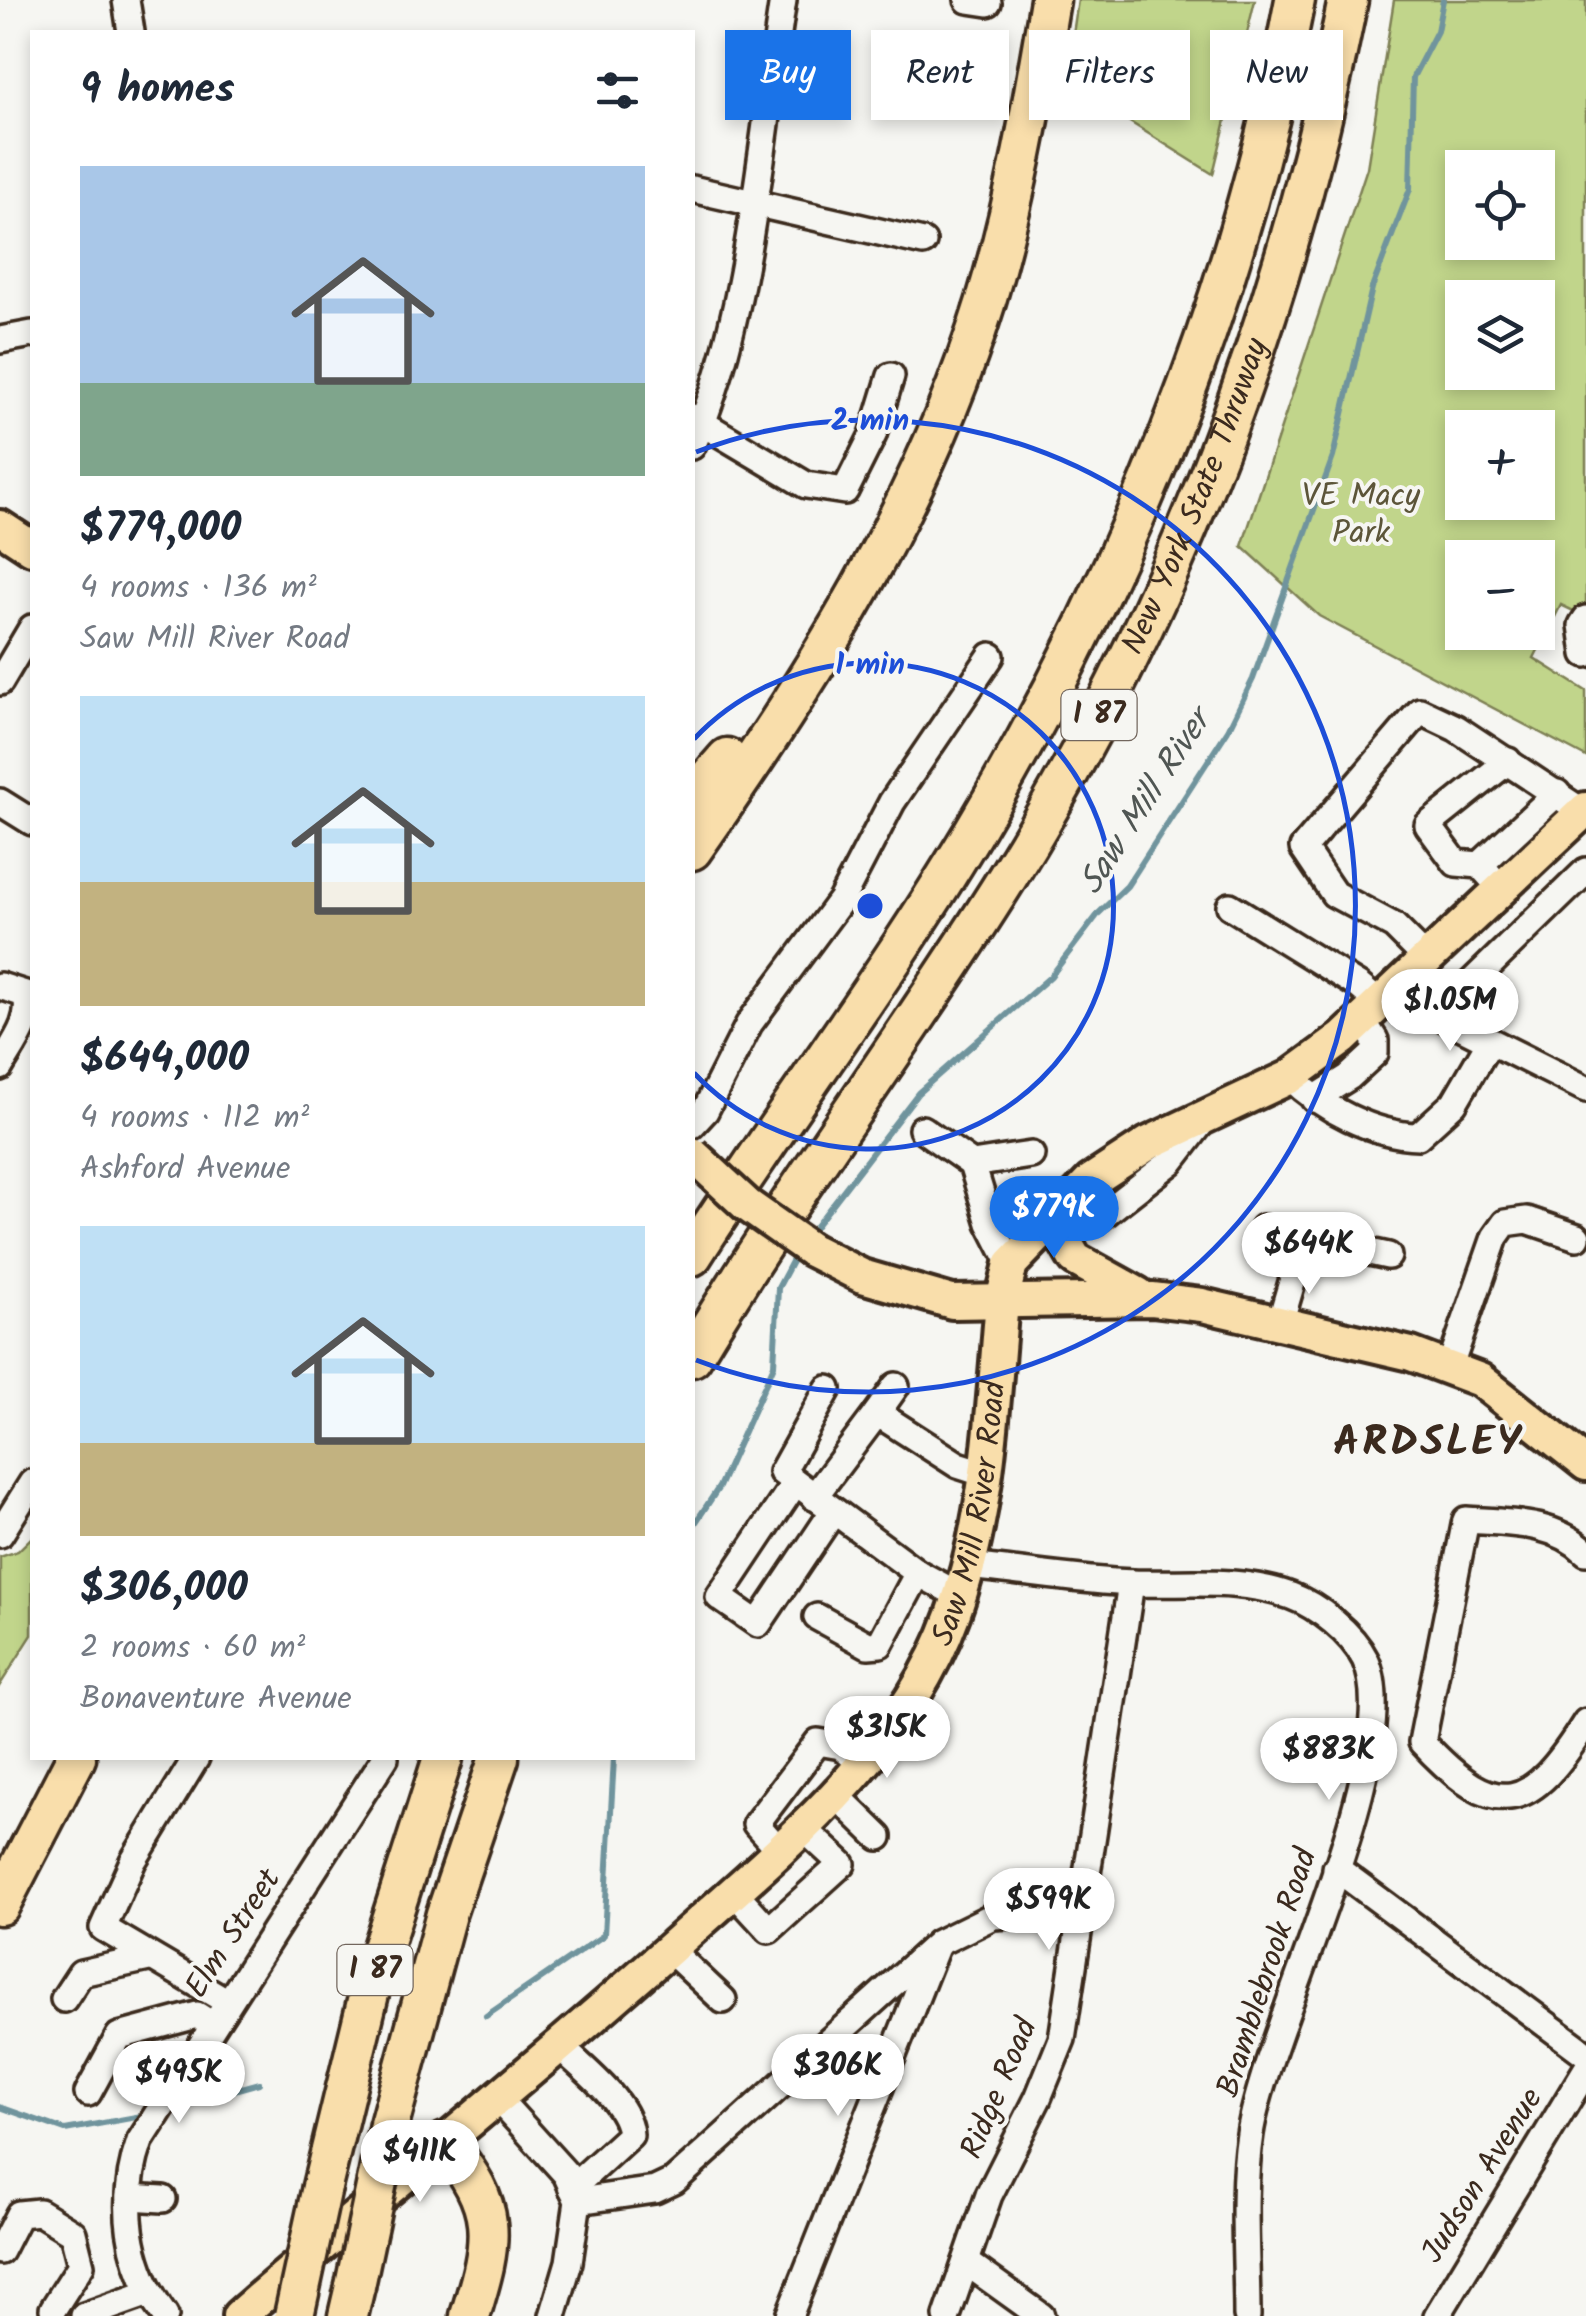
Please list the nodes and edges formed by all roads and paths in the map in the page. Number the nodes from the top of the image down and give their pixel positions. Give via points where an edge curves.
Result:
1 (126, 0) edge
2 (783, 0) edge
3 (1025, 0) edge
4 (1050, 0) edge
5 (1295, 0) edge
6 (1348, 0) edge
7 (132, 30) edge
8 (695, 189) edge
9 (752, 202) junction
10 (924, 242) dead end
11 (30, 334) edge
12 (0, 340) edge
13 (891, 376) dead end
14 (696, 428) edge
15 (0, 527) edge
16 (30, 547) edge
17 (1586, 620) edge
18 (30, 631) edge
19 (1586, 654) edge
20 (992, 656) dead end
21 (0, 682) edge
22 (727, 758) junction
23 (1508, 761) junction
24 (695, 795) edge
25 (0, 802) edge
26 (695, 804) edge
27 (1577, 814) edge
28 (30, 821) edge
29 (695, 846) edge
30 (1480, 864) junction
31 (1586, 871) edge
32 (1501, 890) junction
33 (1230, 906) dead end
34 (1429, 961) junction
35 (0, 986) edge
36 (1379, 1007) junction
37 (1436, 1016) junction
38 (1489, 1043) junction
39 (0, 1066) edge
40 (1302, 1088) junction
41 (1586, 1089) edge
42 (695, 1122) edge
43 (922, 1129) dead end
44 (1031, 1155) dead end
45 (695, 1157) edge
46 (972, 1164) junction
47 (1052, 1218) junction
48 (1262, 1228) dead end
49 (1578, 1237) dead end
50 (1305, 1238) junction
51 (695, 1251) edge
52 (1388, 1256) dead end
53 (1011, 1264) junction
54 (1152, 1300) junction
55 (1002, 1301) junction
56 (1280, 1323) junction
57 (695, 1352) edge
58 (1450, 1366) junction
59 (896, 1386) dead end
60 (828, 1390) dead end
61 (877, 1414) junction
62 (1586, 1464) edge
63 (983, 1473) junction
64 (30, 1486) edge
65 (806, 1491) junction
66 (0, 1534) edge
67 (1586, 1552) edge
68 (918, 1573) junction
69 (963, 1580) junction
70 (1131, 1583) junction
71 (817, 1616) dead end
72 (1586, 1722) edge
73 (47, 1760) edge
74 (75, 1760) edge
75 (92, 1760) edge
76 (195, 1760) edge
77 (384, 1760) edge
78 (442, 1760) edge
79 (499, 1760) edge
80 (861, 1764) junction
81 (834, 1793) junction
82 (879, 1837) dead end
83 (790, 1839) junction
84 (1336, 1868) junction
85 (5, 1876) edge
86 (734, 1892) junction
87 (1085, 1910) junction
88 (938, 1943) junction
89 (670, 1950) junction
90 (150, 1958) junction
91 (64, 1999) dead end
92 (723, 2000) dead end
93 (228, 2002) junction
94 (213, 2026) junction
95 (560, 2047) junction
96 (1586, 2054) edge
97 (1586, 2070) edge
98 (88, 2093) dead end
99 (498, 2099) junction
100 (445, 2142) junction
101 (575, 2195) junction
102 (129, 2197) junction
103 (163, 2199) dead end
104 (0, 2251) edge
105 (966, 2262) junction
106 (149, 2293) junction
107 (352, 2301) edge
108 (59, 2314) edge
109 (94, 2315) edge
110 (84, 2316) edge
111 (164, 2316) edge
112 (239, 2316) edge
113 (294, 2316) edge
114 (470, 2316) edge
115 (553, 2316) edge
116 (790, 2316) edge
117 (947, 2316) edge
118 (1042, 2316) edge
119 (1246, 2316) edge
120 (1436, 2316) edge

1 - 7 street
2 - 9 street
3 - 22 highway via 980,232 936,372 843,573
4 - 29 highway via 1004,235 934,442 833,640
5 - 51 highway, New York State Thruway / I 87 via 1217,298 1108,576 970,838
6 - 57 highway, New York State Thruway / I 87 via 1302,197 1260,338 1187,530 1117,681 1007,878
8 - 9 street
9 - 10 street
9 - 14 street via 738,288
11 - 12 street
13 - 14 street via 873,435 844,491 806,485
15 - 16 main road
17 - 19 street
18 - 21 street
20 - 42 street via 892,802 841,900 750,1024
22 - 24 highway
22 - 26 highway
23 - 27 street
23 - 30 street via 1428,828 1456,863
23 - 34 street via 1420,711 1305,840 1303,848 1334,894 1394,926
25 - 28 street
27 - 30 street
27 - 32 main road, Saw Mill River Road
30 - 32 street
31 - 37 street
32 - 34 main road, Saw Mill River Road
33 - 36 street via 1359,986
34 - 36 main road, Saw Mill River Road
35 - 39 street via 25,994 29,1006
36 - 37 street
36 - 40 main road, Saw Mill River Road
37 - 38 street
38 - 40 street via 1454,1104 1418,1136 1397,1136
38 - 41 street
40 - 47 main road, Saw Mill River Road via 1204,1118 1123,1157
43 - 46 street
44 - 46 street
45 - 55 main road, bridge via 811,1250 862,1276 952,1302
46 - 53 street
47 - 53 main road, Saw Mill River Road
47 - 54 main road via 1075,1259
48 - 50 street
49 - 58 street via 1527,1220 1505,1223 1494,1237
50 - 52 street
50 - 56 street
53 - 55 main road, Saw Mill River Road
54 - 55 main road
54 - 56 main road
55 - 63 main road, Saw Mill River Road
56 - 58 main road
58 - 62 main road via 1480,1380
59 - 61 street
60 - 65 street
61 - 63 street via 958,1465
61 - 65 street
63 - 69 main road, Saw Mill River Road
64 - 66 street
65 - 65 street via 718,1596 758,1624
65 - 68 street
67 - 72 street via 1567,1534 1466,1520 1422,1742 1486,1795 1526,1794 1554,1772
68 - 69 street
68 - 71 street via 880,1644 868,1645
69 - 70 street, Bramblebrook Road
69 - 80 main road, Saw Mill River Road via 932,1662
70 - 84 street, Bramblebrook Road via 1244,1583 1294,1596 1341,1628 1365,1660 1372,1743
70 - 87 street, Ridge Road
73 - 85 highway
74 - 85 highway
75 - 85 highway
76 - 90 street via 104,1922 107,1934
77 - 93 street, Elm Street
78 - 113 highway, I 87, bridge via 374,1973
79 - 107 highway, I 87, bridge via 446,1914 389,2125
80 - 81 main road, Saw Mill River Road
80 - 83 street via 841,1746 818,1742 756,1824
81 - 82 street
81 - 83 main road, Saw Mill River Road
83 - 86 main road, Saw Mill River Road
83 - 86 street via 842,1864 770,1930
84 - 96 street
84 - 119 street, Bramblebrook Road via 1250,2134
86 - 89 main road, Saw Mill River Road
87 - 88 street via 994,1916
87 - 105 street, Ridge Road via 1062,2039
88 - 101 street via 674,2181 655,2190
88 - 116 street
89 - 92 street
89 - 95 main road, Saw Mill River Road
90 - 91 street via 82,1974
90 - 93 street
93 - 94 street, Elm Street
94 - 98 street via 198,2015 119,2036
94 - 102 street, Elm Street via 137,2150
95 - 99 main road, Saw Mill River Road
95 - 101 street via 625,2114 630,2129
97 - 120 street, Judson Avenue
99 - 100 main road, Saw Mill River Road
99 - 101 street via 566,2174
100 - 112 main road, Saw Mill River Road
100 - 114 highway via 486,2206 487,2251
101 - 115 street via 575,2234
102 - 103 street
102 - 106 street, Elm Street via 133,2252
104 - 108 street via 19,2214 39,2212 73,2232 81,2265
105 - 117 street, Ridge Road
105 - 118 street
106 - 109 street
106 - 111 street, Elm Street
109 - 110 street

